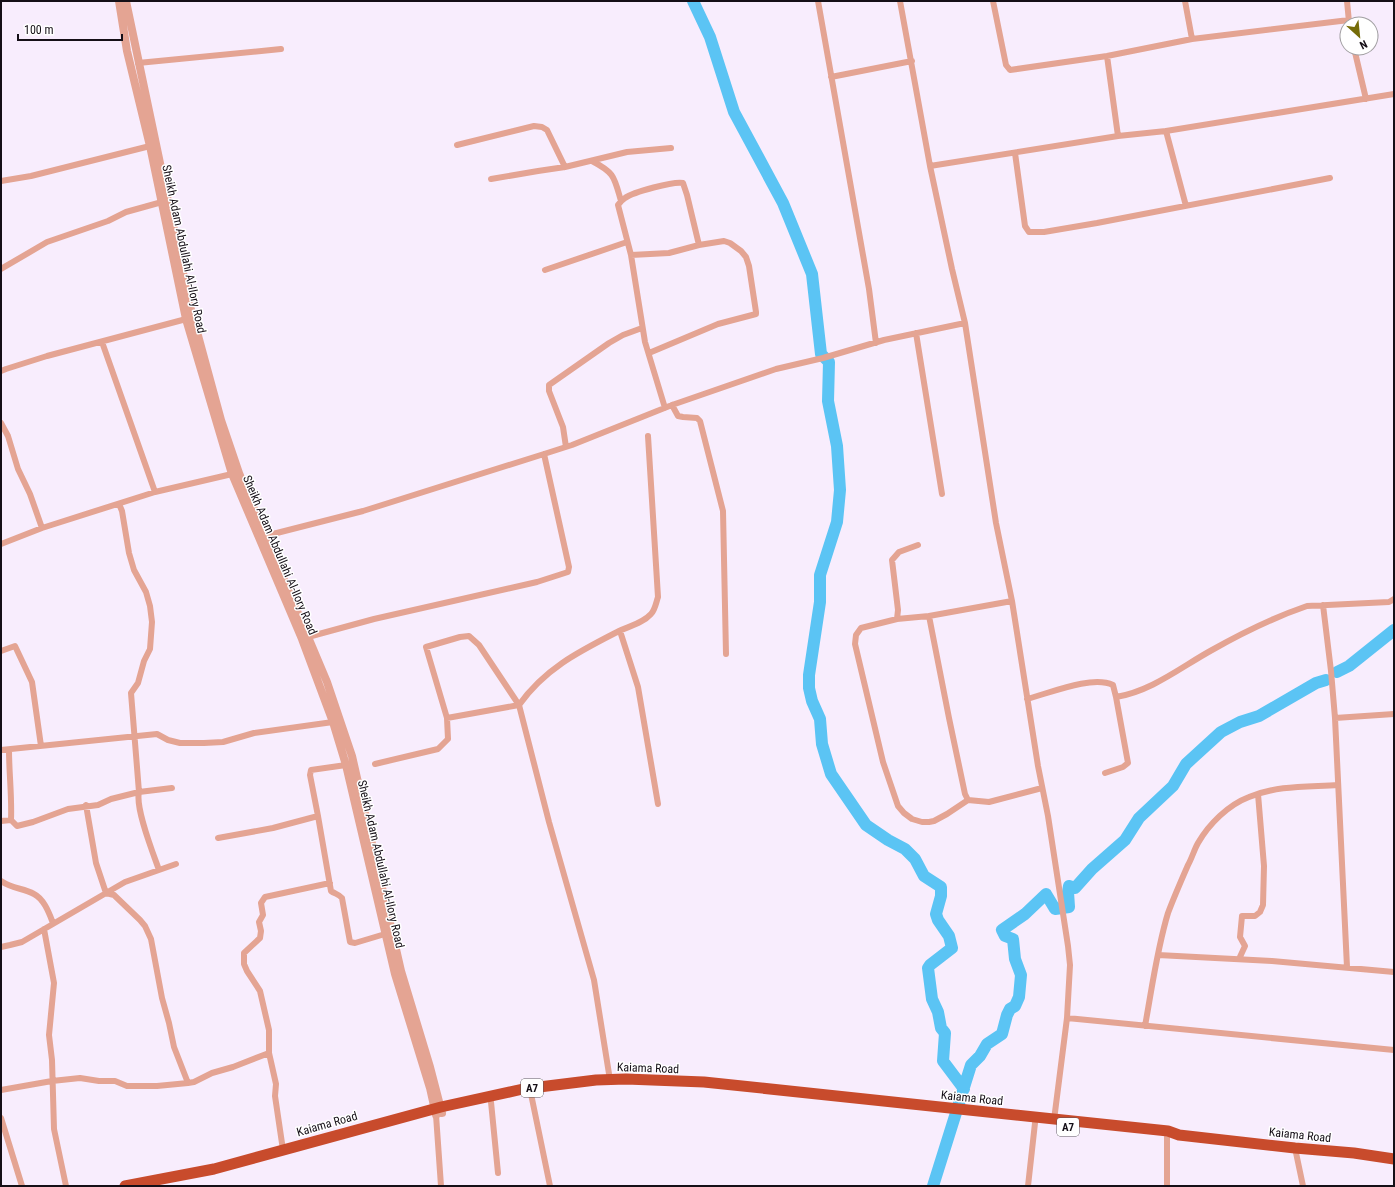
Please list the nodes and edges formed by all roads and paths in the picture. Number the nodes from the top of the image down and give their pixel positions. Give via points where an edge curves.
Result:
1 (119, 1) edge
2 (126, 1) edge
3 (818, 1) edge
4 (900, 1) edge
5 (992, 1) edge
6 (1185, 1) edge
7 (1347, 1) edge
8 (1348, 16) edge
9 (1339, 23) edge
10 (1192, 39) junction
11 (281, 49) dead end
12 (1107, 56) junction
13 (1356, 56) edge
14 (912, 61) junction
15 (138, 63) junction
16 (831, 76) junction
17 (1394, 94) edge
18 (1366, 99) junction
19 (1166, 131) junction
20 (1118, 136) junction
21 (457, 145) dead end
22 (150, 146) junction
23 (671, 148) dead end
24 (1015, 153) junction
25 (592, 161) junction
26 (930, 166) junction
27 (565, 167) junction
28 (1330, 178) dead end
29 (491, 179) dead end
30 (1, 181) edge
31 (621, 201) junction
32 (162, 202) junction
33 (1186, 206) junction
34 (627, 242) junction
35 (699, 245) junction
36 (631, 255) junction
37 (1, 269) edge
38 (545, 270) dead end
39 (189, 318) junction
40 (965, 323) junction
41 (642, 328) junction
42 (916, 332) junction
43 (102, 342) junction
44 (876, 343) junction
45 (649, 353) junction
46 (1, 372) edge
47 (672, 405) junction
48 (665, 408) junction
49 (1, 423) edge
50 (648, 436) dead end
51 (566, 447) junction
52 (544, 454) junction
53 (232, 474) junction
54 (155, 492) junction
55 (942, 494) dead end
56 (118, 504) junction
57 (42, 528) junction
58 (265, 536) junction
59 (1, 544) edge
60 (918, 545) dead end
61 (1394, 599) edge
62 (1012, 601) junction
63 (1323, 605) junction
64 (929, 616) junction
65 (897, 619) junction
66 (620, 631) junction
67 (308, 637) junction
68 (1, 651) edge
69 (726, 654) dead end
70 (1116, 697) junction
71 (1027, 699) junction
72 (519, 705) junction
73 (1394, 714) edge
74 (447, 718) junction
75 (1335, 718) junction
76 (333, 722) junction
77 (135, 736) junction
78 (41, 746) junction
79 (1, 750) edge
80 (9, 750) junction
81 (375, 764) dead end
82 (346, 765) junction
83 (1105, 773) dead end
84 (1338, 784) junction
85 (172, 788) dead end
86 (1042, 788) junction
87 (139, 792) junction
88 (1258, 794) junction
89 (968, 800) junction
90 (658, 804) dead end
91 (86, 805) junction
92 (318, 816) junction
93 (11, 820) junction
94 (1, 821) edge
95 (218, 838) dead end
96 (176, 864) dead end
97 (159, 870) junction
98 (1, 881) edge
99 (330, 883) junction
100 (106, 893) junction
101 (53, 922) junction
102 (44, 929) junction
103 (385, 934) junction
104 (1, 947) edge
105 (1158, 955) junction
106 (1239, 959) junction
107 (1347, 967) junction
108 (1394, 972) edge
109 (1066, 1018) junction
110 (1145, 1026) junction
111 (1394, 1050) edge
112 (269, 1053) junction
113 (610, 1080) junction
114 (52, 1081) junction
115 (188, 1083) junction
116 (1, 1090) edge
117 (531, 1094) junction
118 (491, 1102) junction
119 (438, 1111) junction
120 (953, 1112) junction
121 (1, 1118) edge
122 (1054, 1120) junction
123 (1035, 1123) junction
124 (1179, 1135) junction
125 (1167, 1137) junction
126 (1295, 1148) junction
127 (283, 1150) junction
128 (1394, 1159) edge
129 (498, 1173) dead end
130 (22, 1186) edge
131 (66, 1186) edge
132 (125, 1186) edge
133 (161, 1186) edge
134 (441, 1186) edge
135 (550, 1186) edge
136 (1028, 1186) edge
137 (1167, 1186) edge
138 (1303, 1186) edge

1 - 22 street, Sheikh Adam Abdullahi Al-Ilory Road via 127,51
2 - 15 street, Sheikh Adam Abdullahi Al-Ilory Road
3 - 16 street
4 - 14 street
5 - 12 street via 1006,65 1010,70
6 - 10 street
7 - 8 street
9 - 10 street
10 - 12 street
11 - 15 street
12 - 20 street
13 - 18 street
14 - 16 street
14 - 26 street
15 - 39 street, Sheikh Adam Abdullahi Al-Ilory Road via 157,144
16 - 44 street via 869,289
17 - 18 street
18 - 19 street
19 - 20 street
19 - 33 street
20 - 24 street
21 - 27 street via 534,126 542,127
22 - 30 street
22 - 32 street, Sheikh Adam Abdullahi Al-Ilory Road
23 - 25 street via 627,152
24 - 26 street
24 - 33 street via 1025,226 1029,232 1044,232
25 - 27 street
25 - 31 street via 610,171
26 - 40 street
27 - 29 street
28 - 33 street
31 - 34 street via 618,205
31 - 35 street via 639,191 683,183
32 - 37 street via 126,212 108,222 47,242
32 - 39 street, Sheikh Adam Abdullahi Al-Ilory Road
34 - 36 street
34 - 38 street
35 - 36 street via 669,253
35 - 45 street via 724,241 735,246 746,257 756,314 718,324
36 - 41 street
39 - 43 street
39 - 53 street, Sheikh Adam Abdullahi Al-Ilory Road
39 - 58 street, Sheikh Adam Abdullahi Al-Ilory Road via 239,473
40 - 42 street
40 - 62 street via 996,523
41 - 45 street
41 - 51 street via 608,343 549,385 563,427
42 - 44 street
42 - 55 street
43 - 46 street via 39,358 6,368
43 - 54 street
44 - 47 street via 776,369
45 - 48 street
47 - 48 street
47 - 69 street via 678,416 697,418 700,421 723,511
48 - 51 street
49 - 57 street
50 - 66 street via 658,597 653,613 645,620
51 - 52 street
52 - 58 street via 363,511
52 - 67 street via 568,572 537,582
53 - 54 street
53 - 76 street, Sheikh Adam Abdullahi Al-Ilory Road via 302,640
54 - 56 street
56 - 57 street
56 - 77 street via 122,511 129,553 134,570 146,592 152,622 150,648 138,683 131,693
57 - 59 street
58 - 67 street, Sheikh Adam Abdullahi Al-Ilory Road
60 - 65 street via 899,552 892,560
61 - 63 street via 1389,602
62 - 64 street
62 - 71 street
63 - 70 street via 1307,606 1270,621 1136,693
63 - 75 street
64 - 65 street
64 - 89 street
65 - 89 street via 861,628 856,635 855,644 883,762 898,806 912,819 928,822 947,814
66 - 72 street via 554,668
66 - 90 street via 639,693
67 - 119 street, Sheikh Adam Abdullahi Al-Ilory Road via 327,682 352,756 401,971 430,1067
68 - 78 street via 14,646 32,682
70 - 71 street via 1114,685 1099,682 1080,684
70 - 83 street via 1128,763
71 - 86 street
72 - 74 street
72 - 74 street via 479,645 469,636 460,637 426,647
72 - 113 street via 594,980
73 - 75 street
74 - 81 street via 448,739 438,749
75 - 84 street
76 - 77 street via 254,733 223,742 180,743 157,734
76 - 82 street, Sheikh Adam Abdullahi Al-Ilory Road
77 - 78 street
77 - 87 street
78 - 80 street
79 - 80 street
80 - 93 street
82 - 92 street via 311,770
82 - 103 street, Sheikh Adam Abdullahi Al-Ilory Road
84 - 88 street via 1299,786
84 - 107 street
85 - 87 street
86 - 89 street via 989,802
86 - 109 street via 1070,965
87 - 91 street
87 - 97 street via 144,822
88 - 105 street via 1249,796 1231,807 1214,822 1199,842 1168,913
88 - 106 street via 1264,866 1262,905 1260,912 1255,916 1242,916 1240,937 1245,946
91 - 93 street via 17,826
91 - 100 street via 96,862
92 - 95 street via 273,828
92 - 99 street
93 - 94 street
96 - 97 street
97 - 100 street via 125,882
98 - 101 street via 7,886 34,894 48,910
99 - 103 street via 331,891 342,898 350,942 355,943
99 - 112 street via 265,897 262,900 260,938 244,953 244,964 260,990 269,1030
100 - 101 street
100 - 115 street via 114,895 140,920 151,939 174,1047
101 - 102 street
102 - 104 street via 22,942
102 - 114 street via 54,983 49,1035
103 - 119 street, Sheikh Adam Abdullahi Al-Ilory Road
105 - 106 street
105 - 110 street
106 - 107 street
107 - 108 street
109 - 110 street
109 - 122 street
110 - 111 street
112 - 115 street
112 - 127 street via 276,1084 275,1096
113 - 119 highway, Kaiama Road / A7 via 523,1089
113 - 120 highway, Kaiama Road / A7 via 704,1082
114 - 115 street via 80,1078 115,1081 127,1086
114 - 116 street
114 - 131 street via 54,1128
117 - 118 highway, Kaiama Road / A7
117 - 120 highway, Kaiama Road / A7 via 600,1086 703,1088
117 - 135 street
118 - 119 highway, Kaiama Road / A7
118 - 129 street
119 - 127 highway, Kaiama Road / A7
119 - 133 highway, Kaiama Road / A7 via 231,1170
119 - 134 street
120 - 122 highway, Kaiama Road / A7
120 - 123 highway, Kaiama Road / A7
121 - 130 street
122 - 124 highway, Kaiama Road / A7 via 1168,1131
123 - 125 highway, Kaiama Road / A7
123 - 136 street
124 - 125 highway, Kaiama Road / A7
124 - 126 highway, Kaiama Road / A7
125 - 137 street
126 - 128 highway, Kaiama Road / A7
126 - 138 street
127 - 132 highway, Kaiama Road / A7 via 188,1175

